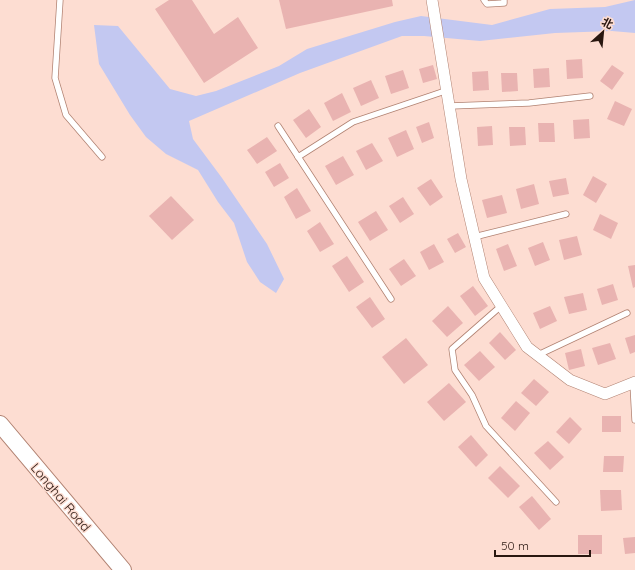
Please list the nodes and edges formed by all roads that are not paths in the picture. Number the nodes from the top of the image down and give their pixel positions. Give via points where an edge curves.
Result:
1 (60, 0) edge
2 (432, 0) edge
3 (484, 0) edge
4 (504, 0) edge
5 (448, 90) junction
6 (590, 96) dead end
7 (450, 106) junction
8 (278, 126) dead end
9 (102, 157) dead end
10 (298, 157) junction
11 (566, 214) dead end
12 (474, 237) junction
13 (391, 299) dead end
14 (502, 306) junction
15 (627, 313) dead end
16 (538, 356) junction
17 (634, 383) edge
18 (635, 420) edge
19 (0, 424) edge
20 (556, 502) dead end
21 (123, 570) edge

1 - 9 lane via 55,78 66,115
2 - 5 street
3 - 4 lane via 487,4 504,3
5 - 7 street
5 - 10 lane via 353,122
6 - 7 lane via 529,103
7 - 12 street via 461,179
8 - 10 lane
10 - 13 lane
11 - 12 lane
12 - 14 street via 484,278
14 - 16 street via 527,347
14 - 20 lane via 452,348 455,370 472,395 486,426
15 - 16 lane
16 - 17 street via 570,380 605,394
17 - 18 lane
19 - 21 street, Longhai Road

